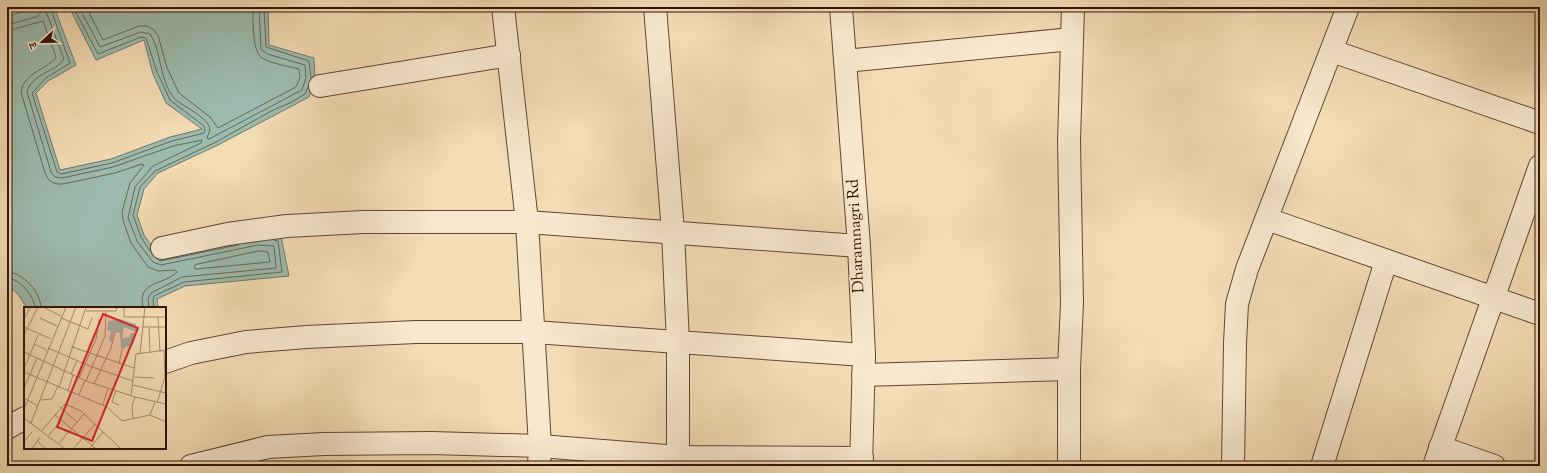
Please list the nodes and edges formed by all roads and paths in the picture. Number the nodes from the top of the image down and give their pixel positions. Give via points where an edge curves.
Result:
1 (503, 7) edge
2 (654, 7) edge
3 (841, 7) edge
4 (1073, 7) edge
5 (1348, 7) edge
6 (1072, 39) junction
7 (1332, 51) junction
8 (508, 55) junction
9 (846, 62) junction
10 (320, 86) dead end
11 (1540, 123) edge
12 (1540, 166) edge
13 (1267, 219) junction
14 (528, 222) junction
15 (673, 232) junction
16 (859, 246) junction
17 (162, 248) dead end
18 (1386, 261) junction
19 (1492, 298) junction
20 (1540, 314) edge
21 (534, 332) junction
22 (678, 343) junction
23 (166, 362) edge
24 (863, 365) junction
25 (1069, 369) junction
26 (24, 419) edge
27 (7, 428) edge
28 (540, 456) edge
29 (1437, 456) edge
30 (679, 462) edge
31 (862, 462) edge
32 (191, 466) edge
33 (1069, 466) edge
34 (1233, 466) edge
35 (1322, 466) edge
36 (1494, 466) edge

1 - 8 street
2 - 15 street
3 - 9 street, Dharamnagri Rd
4 - 6 street
5 - 7 street
6 - 9 street
6 - 25 street via 1069,142 1072,303
7 - 11 street
7 - 13 street
8 - 10 street
8 - 14 street
9 - 16 street, Dharamnagri Rd
12 - 19 street
13 - 18 street
13 - 34 street via 1247,269 1237,304 1234,343
14 - 15 street
14 - 17 street via 363,222 287,226 228,234
14 - 21 street
15 - 16 street
15 - 22 street
16 - 24 street, Dharamnagri Rd
18 - 19 street
18 - 35 street
19 - 20 street
19 - 29 street
21 - 22 street
21 - 23 street via 416,332 306,337 246,342 191,353
21 - 28 street
22 - 24 street
22 - 30 street
24 - 25 street
24 - 31 street, Dharamnagri Rd
25 - 33 street
26 - 27 street
28 - 30 street
28 - 32 street via 431,443 324,444 276,446
29 - 36 street
30 - 31 street

